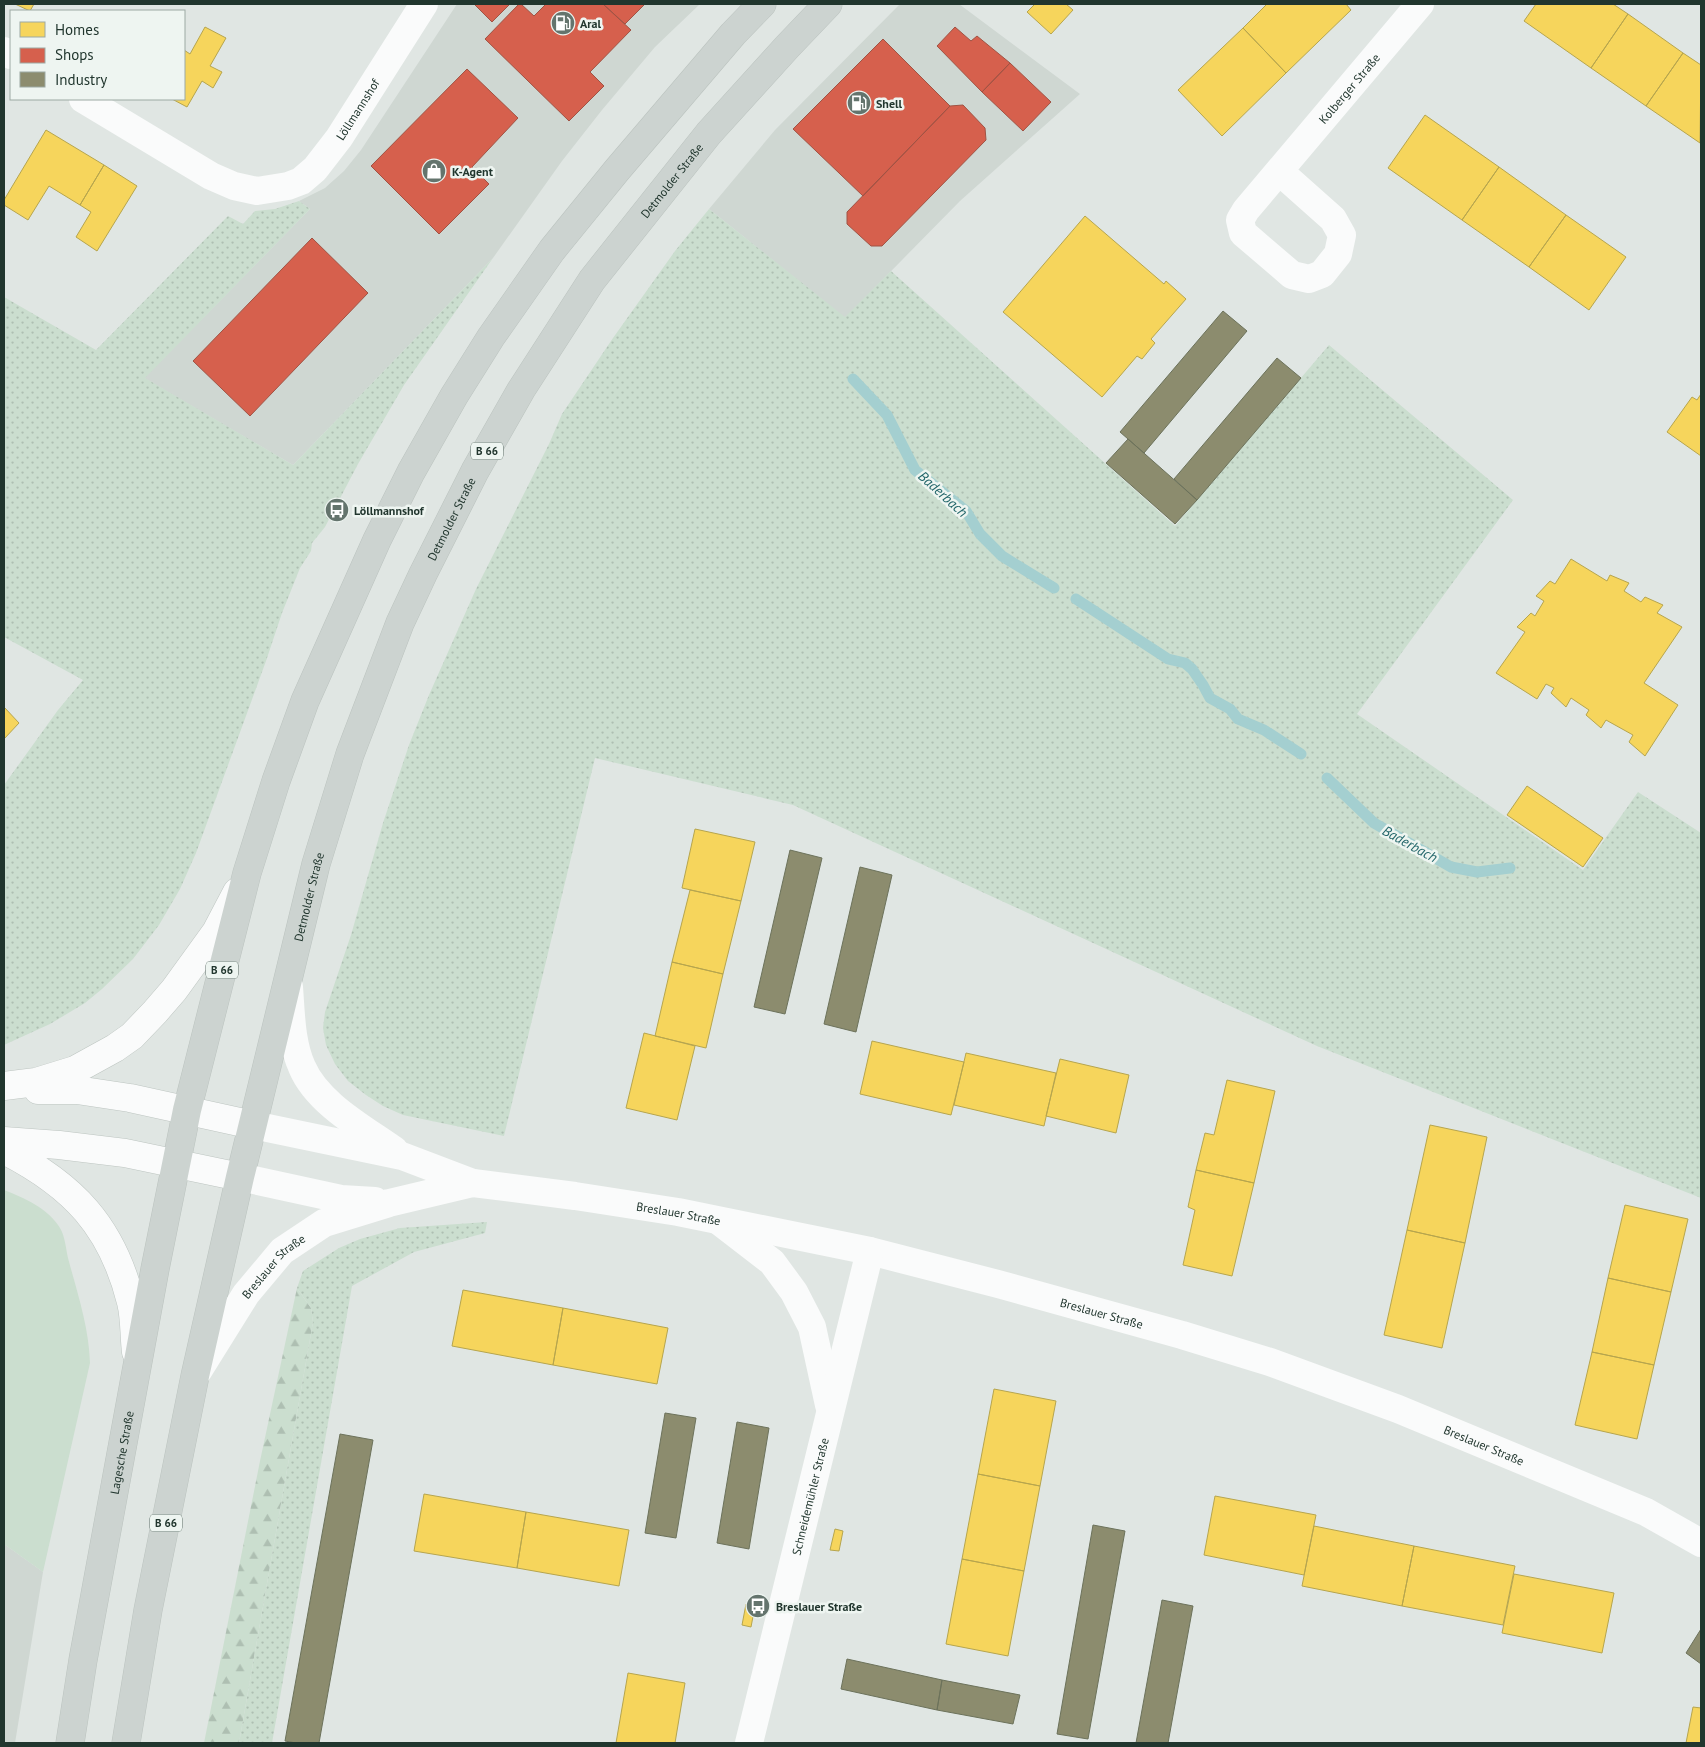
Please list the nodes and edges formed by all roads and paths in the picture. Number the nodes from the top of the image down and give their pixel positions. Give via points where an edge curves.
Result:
1 (424, 4) edge
2 (762, 4) edge
3 (828, 4) edge
4 (1420, 4) edge
5 (85, 100) edge
6 (1279, 172) dead end
7 (247, 873) junction
8 (289, 977) junction
9 (4, 1086) edge
10 (4, 1090) edge
11 (187, 1110) junction
12 (253, 1125) junction
13 (4, 1141) edge
14 (4, 1150) edge
15 (402, 1156) junction
16 (176, 1163) junction
17 (240, 1177) junction
18 (473, 1183) junction
19 (389, 1203) junction
20 (716, 1219) junction
21 (870, 1251) junction
22 (137, 1366) junction
23 (195, 1376) junction
24 (830, 1414) junction
25 (1701, 1543) edge
26 (70, 1743) edge
27 (126, 1743) edge
28 (748, 1743) edge

1 - 5 street, Löllmannshof via 339,138 315,169 301,181 288,186 257,191 234,186 211,176
2 - 7 main road, B 66 via 649,132 552,250 454,396 377,540 305,701
3 - 8 main road, Detmolder Straße / B 66 via 709,133 592,280 521,390 475,471 400,623 350,754 316,864
4 - 6 street, Kolberger Straße
7 - 9 street via 216,932 174,990 132,1036 75,1070 36,1082
7 - 11 main road, B 66
8 - 12 main road, Detmolder Straße / B 66
8 - 15 street, Breslauer Straße via 291,1025 302,1066 312,1084 325,1100
10 - 11 street via 77,1090
11 - 12 street
11 - 16 main road, B 66
12 - 15 street, Breslauer Straße
12 - 17 main road, Detmolder Straße / B 66
13 - 16 street via 125,1153
14 - 22 street via 55,1181 83,1206 98,1225 118,1260 131,1304
15 - 18 street, Breslauer Straße
16 - 17 street
16 - 22 main road, Lagesche Straße / B 66
17 - 19 street, Breslauer Straße via 341,1198
17 - 23 main road, B 66
18 - 19 street, Breslauer Straße
18 - 20 street, Breslauer Straße
19 - 23 street, Breslauer Straße via 324,1223 282,1251 246,1294
20 - 21 street, Breslauer Straße
20 - 24 street via 772,1262 794,1292 812,1327
21 - 24 street, Schneidemühler Straße
21 - 25 street, Breslauer Straße via 1270,1362 1398,1409 1646,1512
22 - 26 main road, Lagesche Straße / B 66
23 - 27 main road, B 66 via 148,1610
24 - 28 street, Schneidemühler Straße

